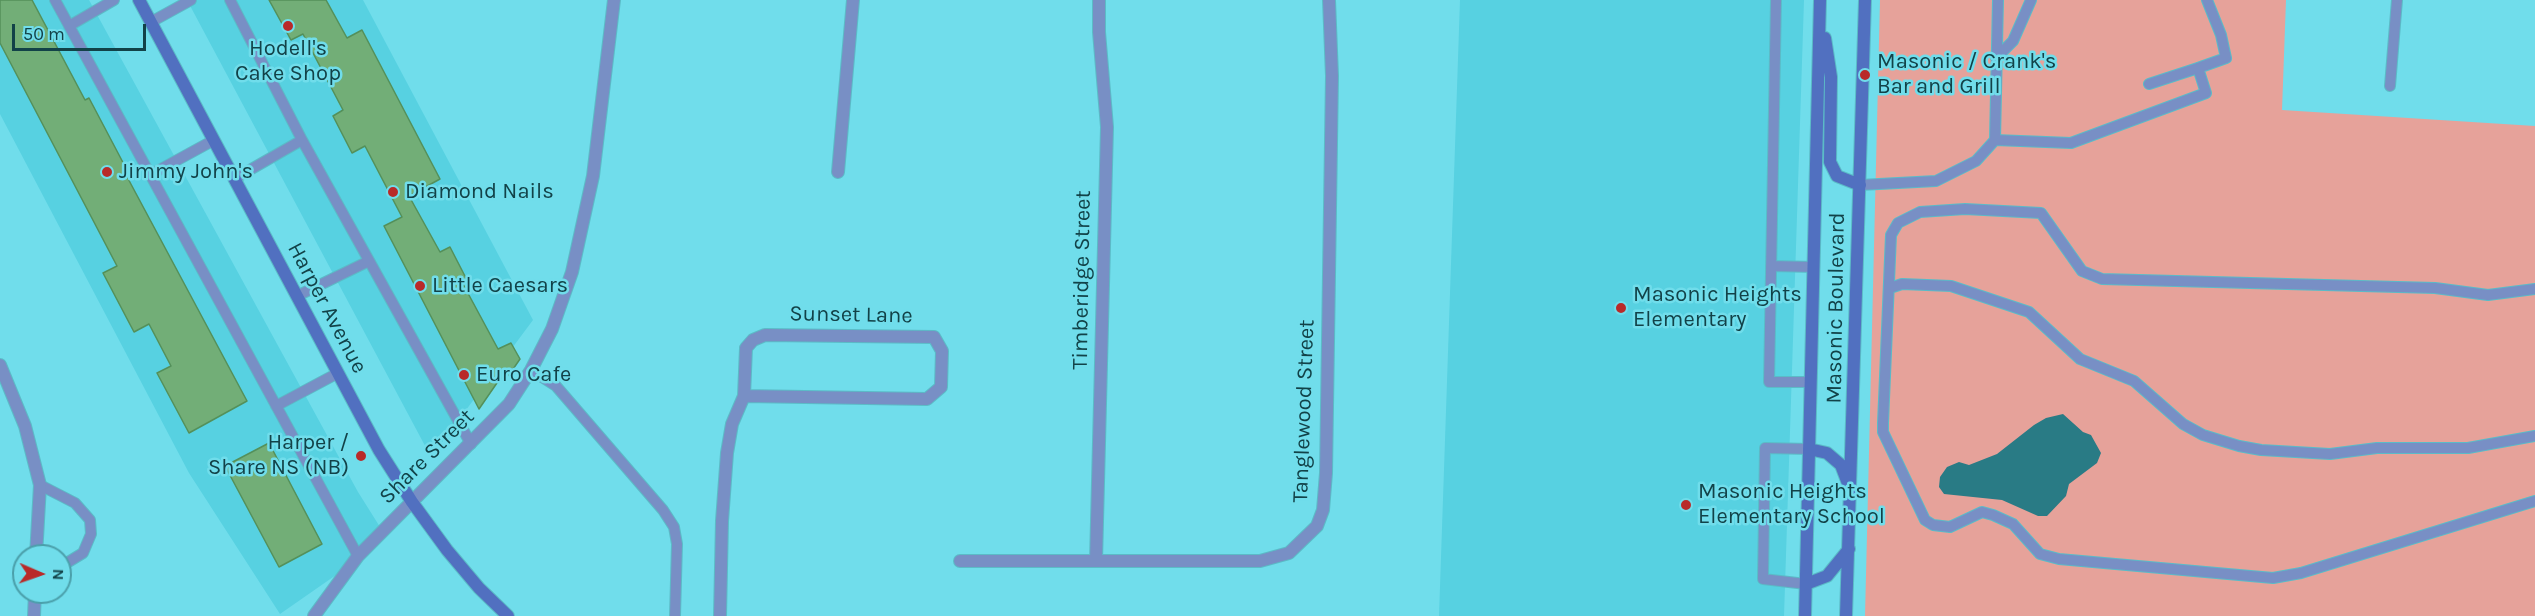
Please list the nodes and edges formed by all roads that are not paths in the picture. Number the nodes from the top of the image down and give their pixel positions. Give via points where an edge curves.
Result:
1 (55, 0) edge
2 (114, 0) edge
3 (139, 0) edge
4 (190, 0) edge
5 (230, 0) edge
6 (614, 0) edge
7 (853, 0) edge
8 (1099, 0) edge
9 (1329, 0) edge
10 (1776, 0) edge
11 (1865, 0) edge
12 (1998, 0) edge
13 (2031, 0) edge
14 (2208, 0) edge
15 (2397, 0) edge
16 (1820, 4) edge
17 (151, 22) junction
18 (69, 26) junction
19 (1996, 58) junction
20 (2198, 68) junction
21 (2149, 84) dead end
22 (2390, 86) dead end
23 (214, 140) junction
24 (302, 140) junction
25 (1995, 140) junction
26 (838, 172) dead end
27 (150, 175) junction
28 (234, 179) junction
29 (1860, 185) junction
30 (369, 261) junction
31 (1771, 266) junction
32 (1814, 267) junction
33 (1890, 288) junction
34 (2535, 289) edge
35 (297, 296) junction
36 (0, 366) edge
37 (531, 370) junction
38 (338, 374) junction
39 (1811, 382) junction
40 (744, 396) junction
41 (276, 406) junction
42 (2535, 436) edge
43 (471, 444) junction
44 (1809, 449) junction
45 (40, 485) junction
46 (1851, 493) junction
47 (2535, 501) edge
48 (412, 502) junction
49 (37, 544) edge
50 (1849, 549) junction
51 (358, 556) junction
52 (72, 560) edge
53 (960, 561) dead end
54 (1096, 561) junction
55 (1806, 584) junction
56 (314, 616) edge
57 (508, 616) edge
58 (675, 616) edge
59 (720, 616) edge
60 (1805, 616) edge
61 (1846, 616) edge

1 - 18 lane
2 - 18 lane
3 - 17 main road, Harper Avenue
4 - 17 lane
5 - 24 lane
6 - 37 street, Share Street via 593,176 574,261 552,329
7 - 26 street
8 - 54 street, Timberidge Street via 1107,127
9 - 54 street, Tanglewood Street via 1332,76 1326,472 1323,510 1317,526 1289,553 1260,561
10 - 31 lane
11 - 29 main road, Masonic Boulevard
12 - 19 lane
13 - 19 lane via 2013,41
14 - 20 lane via 2226,58
15 - 22 lane
16 - 29 main road via 1831,76 1830,162 1837,176
16 - 32 main road, Masonic Boulevard
17 - 23 main road, Harper Avenue
18 - 27 lane
19 - 25 lane
20 - 21 lane
20 - 25 lane via 2206,93 2081,140
23 - 27 lane
23 - 28 main road, Harper Avenue
24 - 28 lane
24 - 30 lane
25 - 29 lane via 1976,161 1936,181
27 - 41 lane
28 - 35 main road, Harper Avenue
29 - 46 main road, Masonic Boulevard
30 - 35 lane
30 - 43 lane
31 - 32 lane
31 - 39 lane via 1769,382
32 - 39 main road, Masonic Boulevard
33 - 34 lane via 1889,248 1898,223 1920,212 1965,209 2042,213 2082,271 2102,279 2435,288 2488,295
33 - 42 lane via 1951,286 2029,312 2079,359 2134,381 2183,424 2203,435 2239,446 2330,454 2377,448 2468,448
33 - 47 lane via 1883,432 1919,513 1933,525 1950,527 1982,512 2013,524 2040,554 2059,559 2273,578 2301,573
35 - 38 main road, Harper Avenue
36 - 45 street via 25,426
37 - 43 street, Share Street via 509,404
37 - 58 lane via 556,386 674,526
38 - 41 lane
38 - 48 main road, Harper Avenue
39 - 44 main road, Masonic Boulevard
40 - 40 street, Sunset Lane via 746,348 765,334 934,337 942,351 941,387 927,399
40 - 59 street, Sunset Lane via 732,424 727,453
41 - 51 lane
43 - 48 street, Share Street
44 - 46 main road via 1827,453 1841,465
44 - 55 main road, Masonic Boulevard
44 - 55 lane via 1765,448 1763,579
45 - 49 street
45 - 52 lane via 75,503 90,520 91,534 83,553
46 - 50 main road, Masonic Boulevard
48 - 51 street, Share Street
48 - 57 main road, Harper Avenue via 454,558
50 - 55 main road via 1827,576
50 - 61 main road, Masonic Boulevard
51 - 56 street, Share Street
53 - 54 street, Tanglewood Street
55 - 60 main road, Masonic Boulevard

